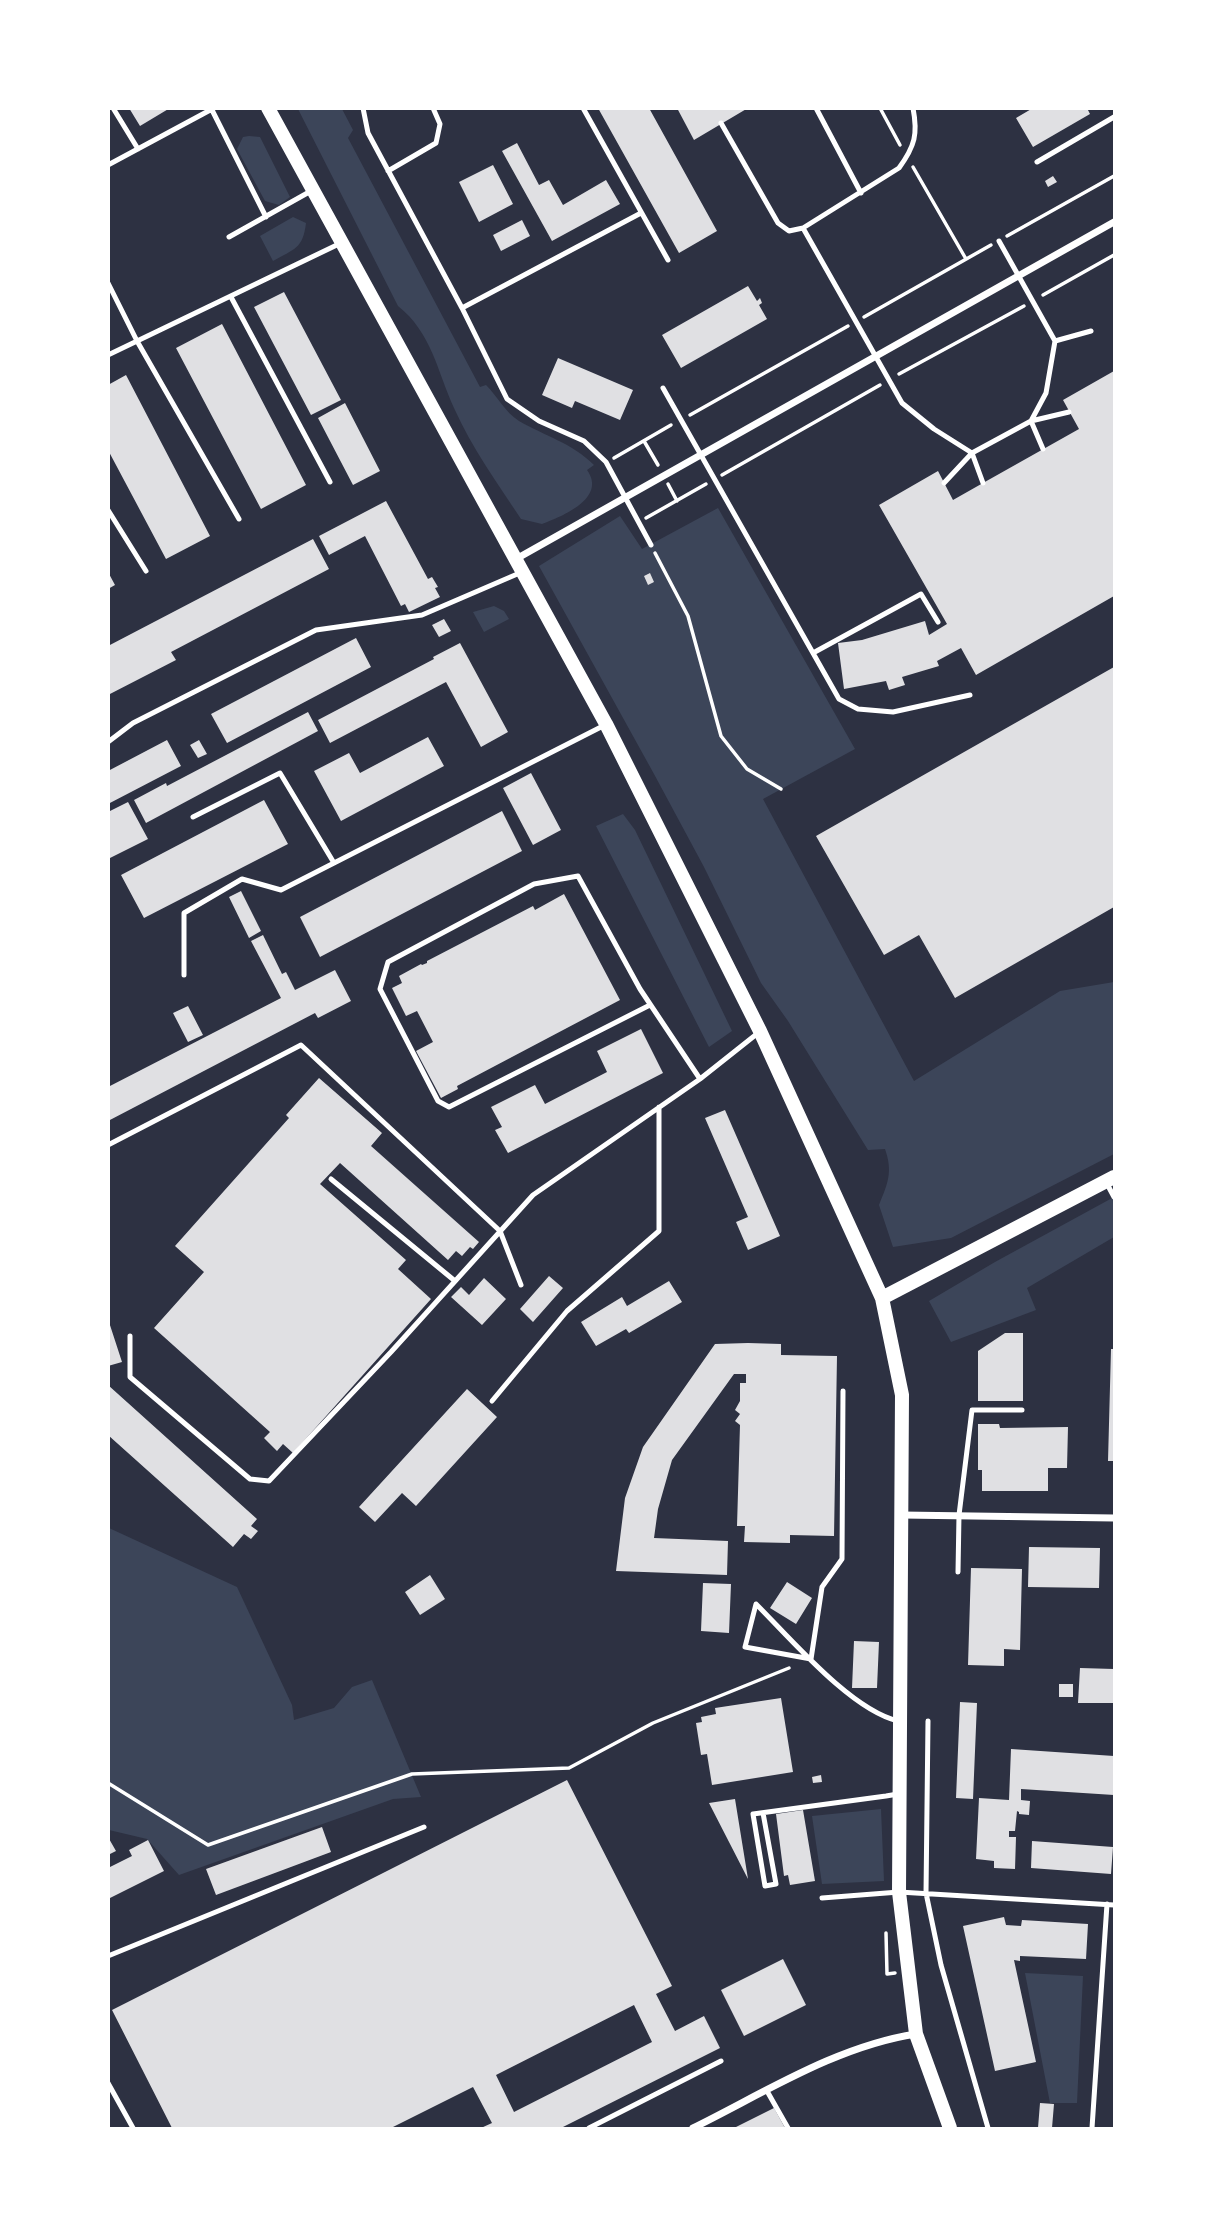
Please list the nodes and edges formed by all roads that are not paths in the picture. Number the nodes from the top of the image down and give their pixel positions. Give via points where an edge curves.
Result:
1 (113, 108) edge
2 (268, 108) edge
3 (363, 108) edge
4 (433, 108) edge
5 (583, 108) edge
6 (816, 108) edge
7 (913, 108) edge
8 (213, 109) edge
9 (1115, 117) edge
10 (721, 123) dead end
11 (138, 149) junction
12 (1037, 162) dead end
13 (108, 165) edge
14 (388, 171) junction
15 (311, 191) junction
16 (861, 193) junction
17 (641, 213) junction
18 (266, 217) junction
19 (1115, 222) edge
20 (803, 228) junction
21 (229, 237) dead end
22 (999, 241) dead end
23 (341, 243) junction
24 (668, 260) dead end
25 (1018, 276) junction
26 (108, 283) edge
27 (231, 297) junction
28 (462, 308) junction
29 (1091, 331) dead end
30 (137, 341) junction
31 (1055, 341) junction
32 (108, 355) edge
33 (875, 357) junction
34 (663, 388) dead end
35 (1069, 412) dead end
36 (1031, 421) junction
37 (1043, 449) dead end
38 (972, 453) junction
39 (701, 455) junction
40 (330, 482) dead end
41 (983, 483) dead end
42 (944, 484) dead end
43 (625, 497) junction
44 (108, 510) edge
45 (239, 519) dead end
46 (756, 534) dead end
47 (748, 539) junction
48 (651, 545) road end
49 (519, 565) junction
50 (146, 571) dead end
51 (782, 580) dead end
52 (774, 585) junction
53 (937, 622) dead end
54 (808, 625) dead end
55 (800, 631) junction
56 (813, 653) junction
57 (970, 695) dead end
58 (606, 724) junction
59 (108, 742) edge
60 (193, 817) dead end
61 (334, 863) junction
62 (184, 975) dead end
63 (650, 1005) junction
64 (760, 1031) junction
65 (699, 1079) junction
66 (659, 1107) junction
67 (108, 1145) edge
68 (1110, 1179) edge
69 (331, 1180) dead end
70 (1115, 1197) edge
71 (500, 1231) junction
72 (456, 1281) junction
73 (521, 1285) dead end
74 (882, 1298) junction
75 (130, 1336) dead end
76 (843, 1391) dead end
77 (492, 1401) dead end
78 (1023, 1410) dead end
79 (902, 1515) junction
80 (959, 1515) junction
81 (1115, 1518) edge
82 (958, 1572) dead end
83 (811, 1659) junction
84 (898, 1721) junction
85 (928, 1721) dead end
86 (898, 1794) junction
87 (763, 1813) junction
88 (424, 1827) dead end
89 (899, 1892) junction
90 (926, 1894) junction
91 (822, 1898) dead end
92 (1111, 1904) edge
93 (108, 1956) edge
94 (916, 2034) junction
95 (721, 2061) dead end
96 (108, 2083) edge
97 (767, 2091) junction
98 (133, 2129) edge
99 (589, 2129) edge
100 (693, 2129) edge
101 (788, 2129) edge
102 (950, 2129) edge
103 (988, 2129) edge
104 (1093, 2129) edge

1 - 11 lane
2 - 15 main road
3 - 14 lane via 368,133
4 - 14 lane via 440,124 436,143
5 - 17 lane
6 - 16 lane
7 - 16 lane via 917,130 907,157 899,168
8 - 11 lane
8 - 18 lane
9 - 12 lane
10 - 20 lane via 778,223 789,231
11 - 13 lane
14 - 28 lane
15 - 18 lane
15 - 23 main road
16 - 20 lane
17 - 24 lane
17 - 28 lane
18 - 21 lane
19 - 25 street
20 - 33 lane
22 - 25 lane
23 - 27 lane
23 - 49 main road
25 - 31 lane
25 - 33 street
26 - 30 lane
27 - 30 lane
27 - 40 lane
28 - 43 lane via 507,399 539,421 584,441 606,462
29 - 31 lane
30 - 32 lane
30 - 45 lane
31 - 36 lane via 1046,393
33 - 38 lane via 902,403
33 - 39 street
34 - 39 lane
35 - 36 lane
36 - 37 lane
36 - 38 lane
38 - 41 lane
38 - 42 lane
39 - 43 street
39 - 47 lane
43 - 48 lane
43 - 49 street
44 - 50 lane
46 - 47 lane
47 - 52 lane
49 - 58 main road
49 - 59 lane via 422,615 316,630 133,723
51 - 52 lane
52 - 55 lane
53 - 56 lane via 920,594
54 - 55 lane
55 - 56 lane
56 - 57 lane via 839,699 858,709 893,712
58 - 61 lane
58 - 64 main road
60 - 61 lane via 280,773
61 - 62 lane via 281,890 242,879 184,913
63 - 63 lane via 578,876 534,884 388,962 380,989 438,1101 449,1107
63 - 65 lane
64 - 65 lane
64 - 74 main road
65 - 66 lane
66 - 71 lane via 533,1195
66 - 77 lane via 659,1231 567,1311
67 - 71 lane via 300,1045
68 - 70 lane
68 - 74 main road
69 - 72 lane
71 - 72 lane
71 - 73 lane
72 - 75 lane via 269,1481 250,1479 130,1377
74 - 79 main road via 902,1395
76 - 83 lane via 842,1559 822,1587
78 - 80 lane via 972,1410
79 - 80 street
79 - 84 main road
80 - 81 street
80 - 82 lane
83 - 83 lane via 756,1604 745,1647
83 - 84 lane via 856,1701
84 - 86 main road
85 - 90 lane
86 - 87 lane
86 - 89 main road
87 - 87 lane via 753,1814 765,1886 776,1884
88 - 93 lane
89 - 90 lane
89 - 91 lane
89 - 94 main road
90 - 92 lane
90 - 103 lane
92 - 104 lane
94 - 97 street via 847,2051
94 - 102 main road
95 - 99 lane
96 - 98 lane
97 - 100 street
97 - 101 lane

